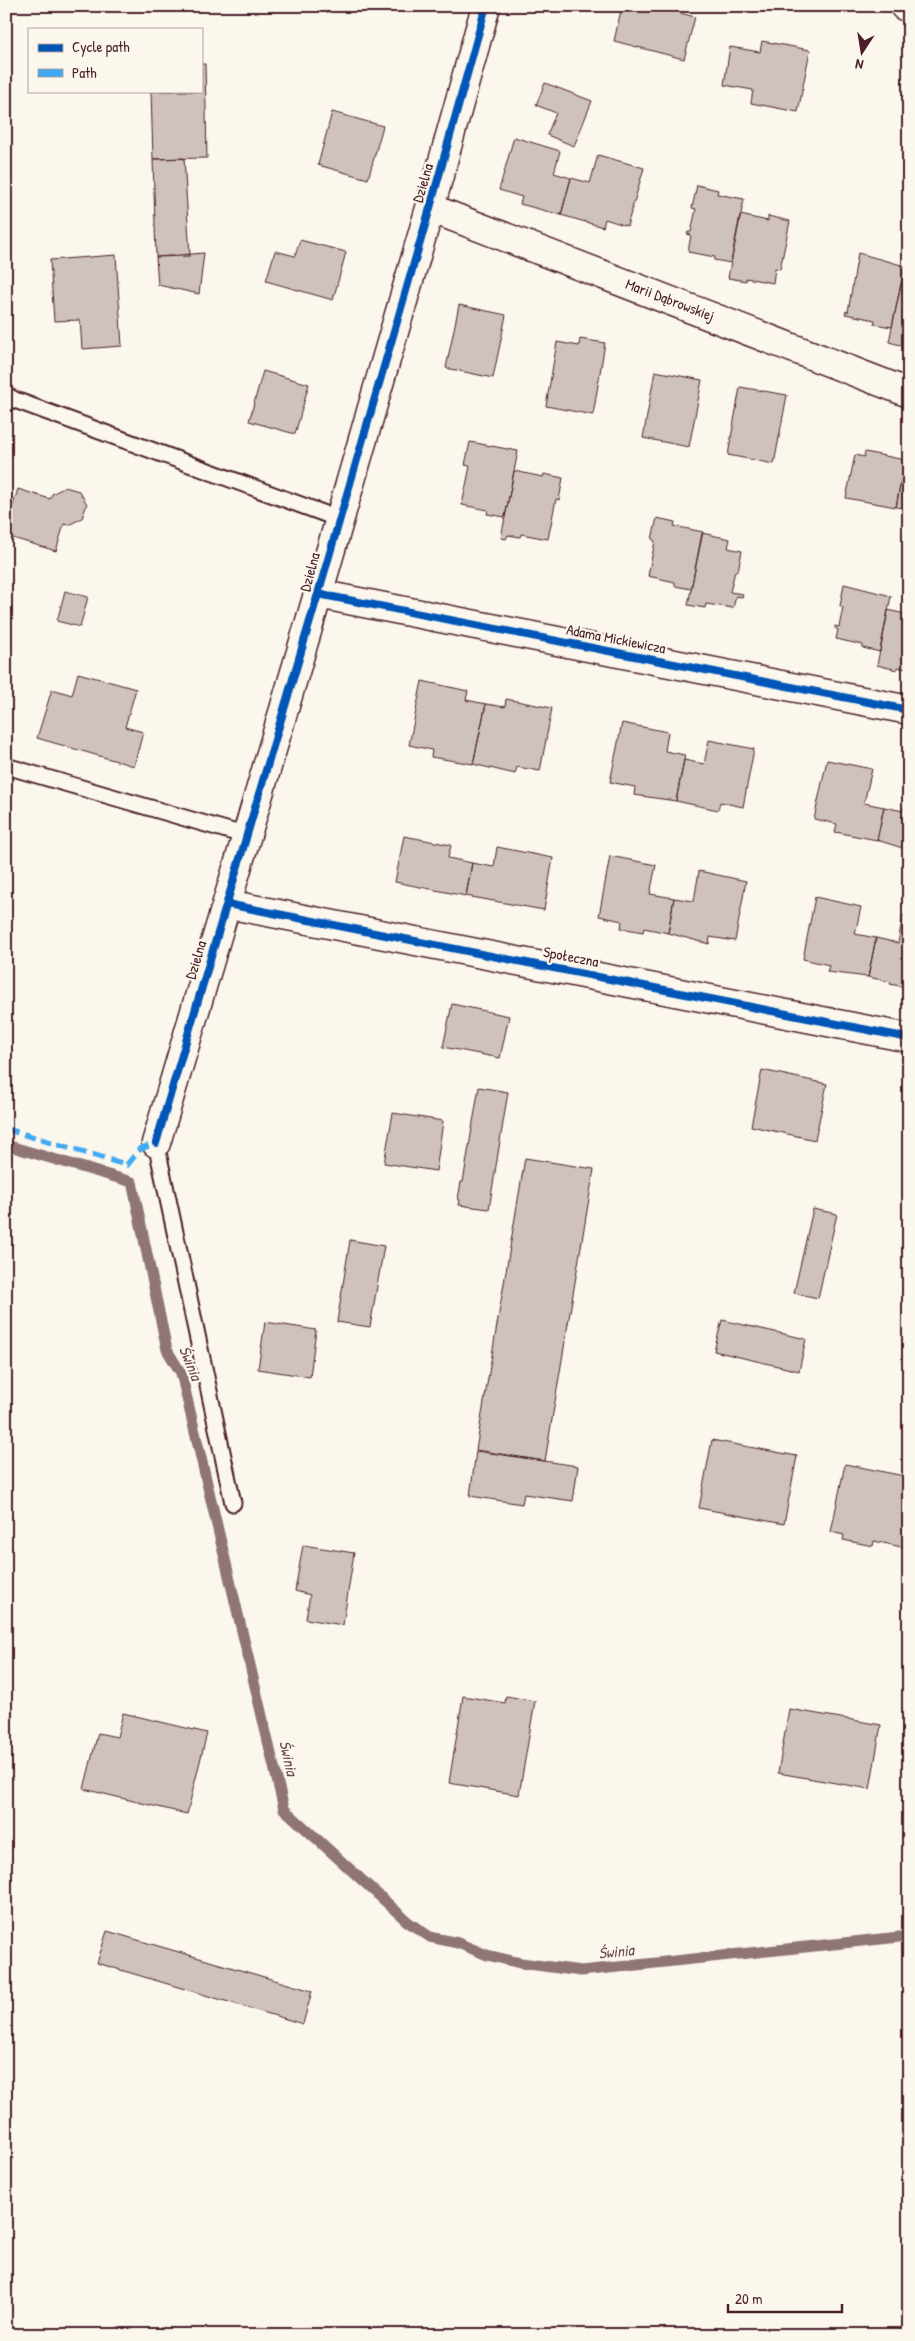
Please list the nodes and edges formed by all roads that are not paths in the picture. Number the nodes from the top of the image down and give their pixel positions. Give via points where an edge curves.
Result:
1 (486, 6) edge
2 (904, 6) edge
3 (909, 7) edge
4 (430, 208) junction
5 (909, 393) edge
6 (6, 395) edge
7 (339, 519) junction
8 (318, 594) junction
9 (909, 710) edge
10 (6, 766) edge
11 (247, 836) junction
12 (227, 904) junction
13 (909, 1038) edge
14 (156, 1143) joint
15 (233, 1503) dead end

1 - 4 street, Dzielna
2 - 3 street
4 - 5 street, Marii Dąbrowskiej
4 - 7 street, Dzielna
6 - 7 lane
7 - 8 street, Dzielna
8 - 9 street, Adama Mickiewicza
8 - 11 street, Dzielna
10 - 11 lane
11 - 12 street, Dzielna
12 - 13 street, Społeczna
12 - 14 street, Dzielna
14 - 15 lane

